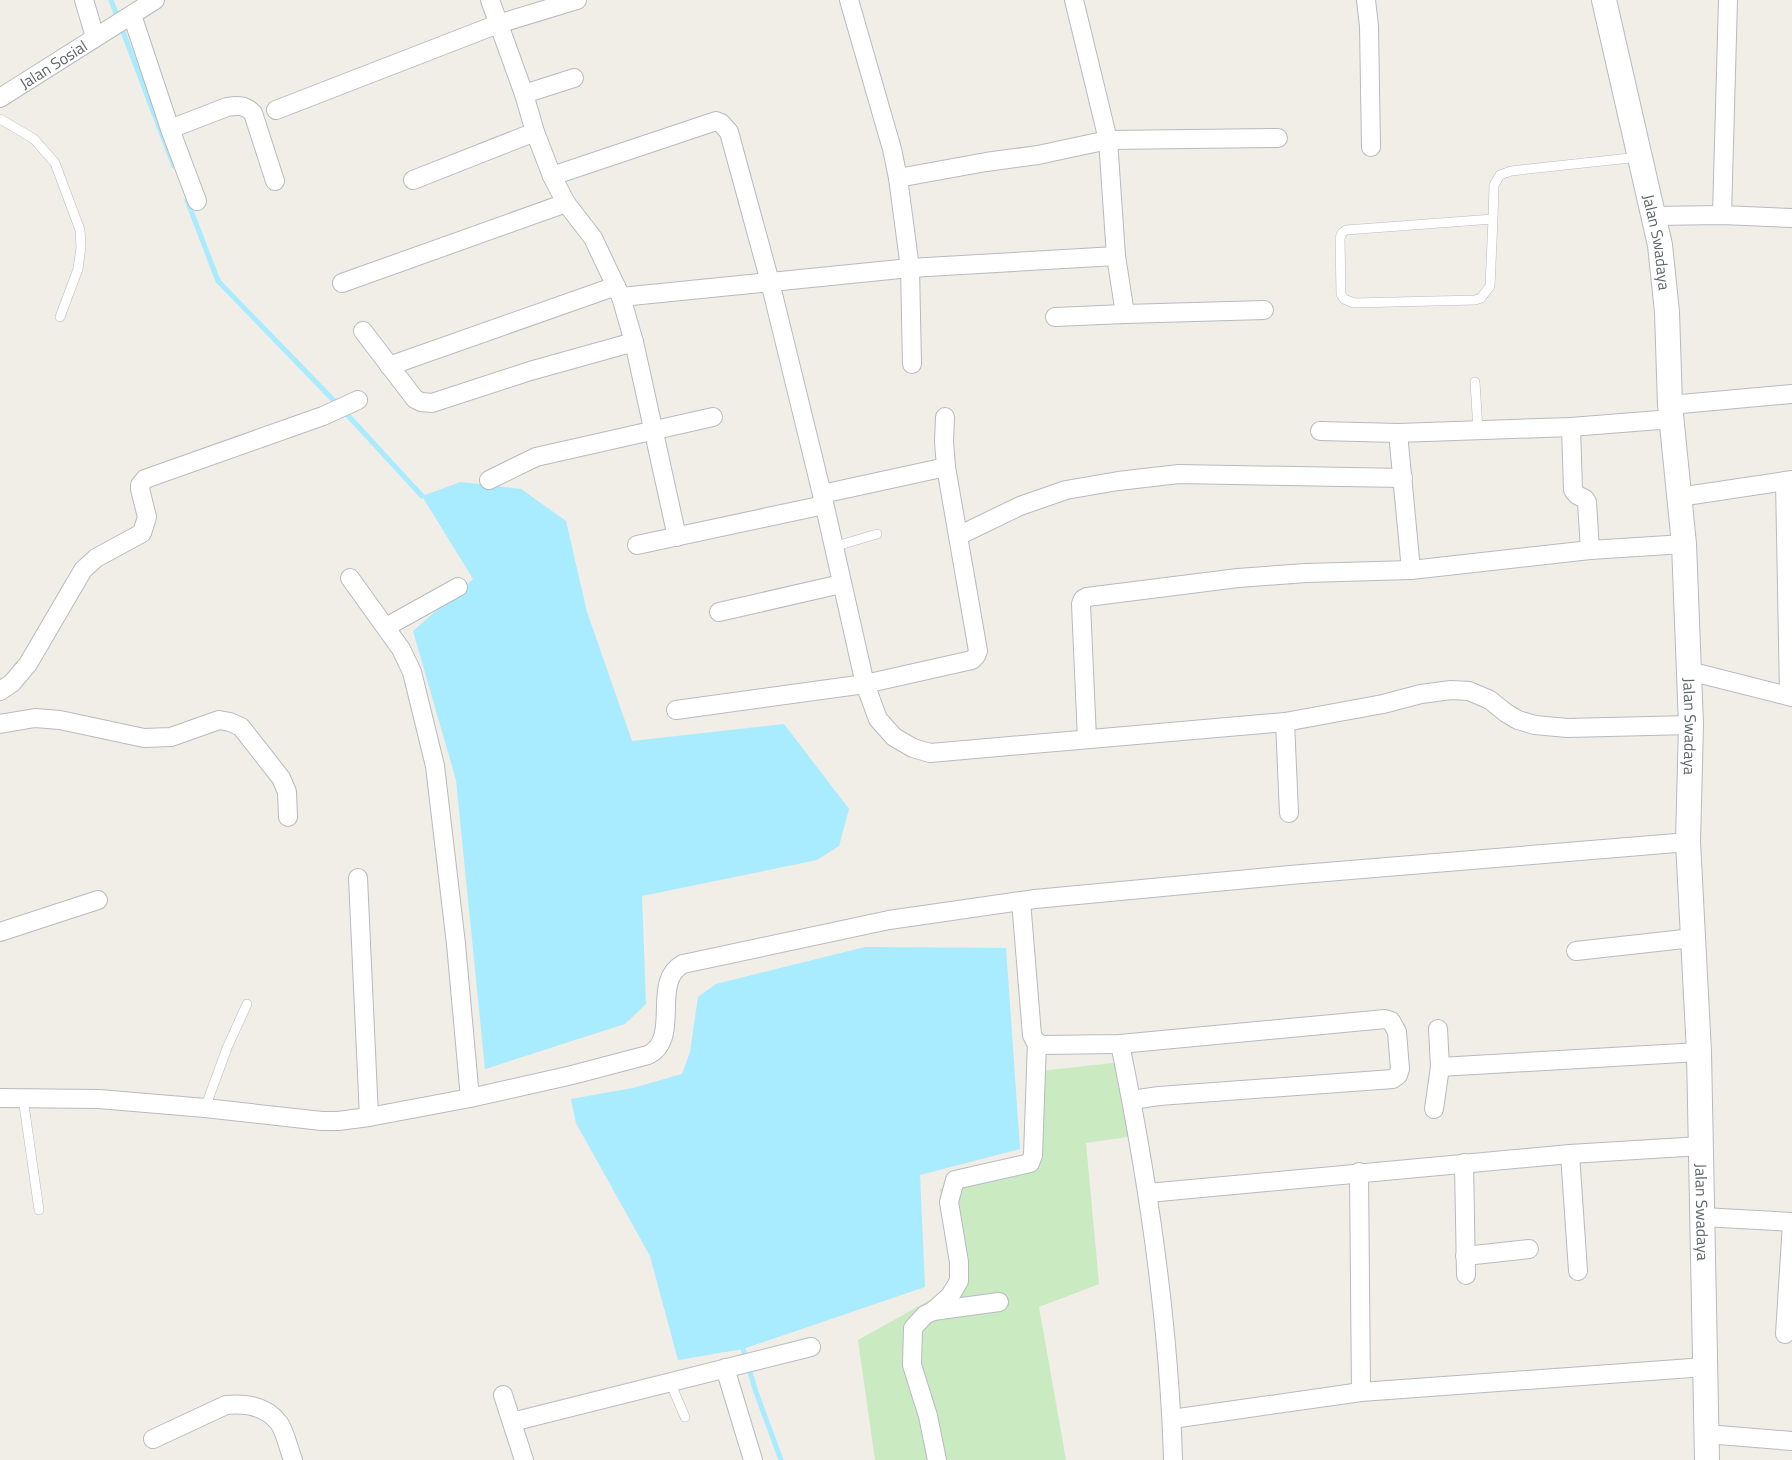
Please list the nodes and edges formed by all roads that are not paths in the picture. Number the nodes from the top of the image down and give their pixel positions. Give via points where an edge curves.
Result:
1 (84, 0) edge
2 (155, 0) edge
3 (490, 0) edge
4 (577, 0) edge
5 (849, 0) edge
6 (1074, 0) edge
7 (1366, 0) edge
8 (1604, 0) edge
9 (1728, 0) edge
10 (129, 17) junction
11 (498, 24) junction
12 (101, 34) junction
13 (574, 78) dead end
14 (524, 94) junction
15 (0, 98) edge
16 (276, 110) dead end
17 (0, 118) edge
18 (170, 129) junction
19 (535, 132) junction
20 (1278, 138) dead end
21 (1108, 140) junction
22 (1371, 147) dead end
23 (1639, 157) junction
24 (552, 176) junction
25 (898, 178) junction
26 (413, 180) dead end
27 (275, 181) dead end
28 (197, 201) dead end
29 (566, 203) junction
30 (1722, 215) junction
31 (1653, 216) junction
32 (1792, 218) edge
33 (1493, 219) junction
34 (1116, 256) junction
35 (910, 268) junction
36 (770, 282) junction
37 (342, 283) dead end
38 (618, 291) junction
39 (1264, 310) dead end
40 (1125, 314) junction
41 (1055, 316) dead end
42 (60, 317) dead end
43 (363, 332) dead end
44 (634, 342) junction
45 (912, 364) dead end
46 (389, 366) junction
47 (1476, 382) dead end
48 (1792, 394) edge
49 (350, 403) dead end
50 (1671, 412) junction
51 (713, 417) dead end
52 (945, 417) dead end
53 (1571, 427) junction
54 (654, 430) junction
55 (1478, 430) junction
56 (1320, 431) dead end
57 (1398, 433) junction
58 (946, 467) junction
59 (1403, 478) junction
60 (489, 480) dead end
61 (1788, 481) edge
62 (1679, 497) junction
63 (823, 500) junction
64 (877, 534) dead end
65 (958, 536) junction
66 (677, 537) junction
67 (1684, 543) junction
68 (637, 545) dead end
69 (833, 547) junction
70 (1590, 550) junction
71 (1411, 570) junction
72 (350, 578) dead end
73 (841, 584) junction
74 (458, 587) dead end
75 (719, 612) dead end
76 (386, 627) junction
77 (1689, 671) junction
78 (865, 684) junction
79 (0, 692) edge
80 (1791, 697) edge
81 (676, 710) dead end
82 (1285, 722) junction
83 (0, 724) edge
84 (1691, 725) junction
85 (1086, 739) junction
86 (1289, 813) dead end
87 (288, 817) dead end
88 (1688, 842) junction
89 (358, 878) dead end
90 (98, 900) dead end
91 (1021, 902) junction
92 (0, 932) edge
93 (1693, 938) junction
94 (1576, 951) dead end
95 (247, 1004) dead end
96 (1438, 1029) dead end
97 (1037, 1042) junction
98 (1120, 1044) junction
99 (1699, 1052) junction
100 (1440, 1067) junction
101 (0, 1098) edge
102 (23, 1098) junction
103 (470, 1098) junction
104 (1132, 1100) junction
105 (205, 1108) junction
106 (1434, 1109) dead end
107 (369, 1117) junction
108 (1701, 1146) junction
109 (1570, 1154) junction
110 (1464, 1163) junction
111 (1359, 1172) junction
112 (1148, 1193) junction
113 (39, 1210) dead end
114 (1703, 1217) junction
115 (1792, 1222) edge
116 (1528, 1249) dead end
117 (1465, 1256) junction
118 (1578, 1271) dead end
119 (1466, 1275) dead end
120 (999, 1302) dead end
121 (933, 1311) junction
122 (1785, 1334) dead end
123 (811, 1347) dead end
124 (728, 1367) junction
125 (1706, 1367) junction
126 (670, 1382) junction
127 (1361, 1392) junction
128 (503, 1395) dead end
129 (685, 1417) dead end
130 (1172, 1419) junction
131 (512, 1422) junction
132 (1706, 1434) junction
133 (153, 1439) dead end
134 (1792, 1441) edge
135 (292, 1460) edge
136 (524, 1460) edge
137 (753, 1460) edge
138 (936, 1460) edge
139 (1173, 1460) edge
140 (1707, 1460) edge

1 - 12 street
2 - 10 street
3 - 11 street
4 - 11 street
5 - 25 street
6 - 21 street
7 - 22 street
8 - 23 street, Jalan Swadaya
9 - 30 street
10 - 12 street, Jalan Sosial
10 - 18 street
11 - 14 street
11 - 16 street
12 - 15 street, Jalan Sosial
13 - 14 street
14 - 19 street
17 - 42 lane via 34,139 55,163 80,230 78,269
18 - 27 street via 227,107 247,108 253,113
18 - 28 street
19 - 24 street
19 - 26 street
20 - 21 street
21 - 25 street
21 - 34 street
23 - 31 street, Jalan Swadaya
23 - 33 lane via 1500,175 1494,184
24 - 29 street
24 - 36 street via 716,121 721,123 729,132
25 - 35 street
29 - 37 street
29 - 38 street via 593,238
30 - 31 street
30 - 32 street
31 - 50 street, Jalan Swadaya via 1667,312
33 - 33 lane via 1346,230 1340,238 1341,294 1354,303 1481,298 1490,286
34 - 35 street
34 - 40 street
35 - 36 street
35 - 45 street
36 - 38 street
36 - 63 street
38 - 44 street
38 - 46 street
39 - 40 street
40 - 41 street
43 - 46 street
44 - 46 street via 432,403 416,399
44 - 54 street
47 - 55 lane
48 - 50 street
49 - 79 street via 145,479 140,485 147,517 142,533 90,563 28,664
50 - 53 street
50 - 62 street, Jalan Swadaya
51 - 54 street
52 - 58 street
53 - 55 street
53 - 70 street via 1573,490 1587,502
54 - 60 street via 536,457
54 - 66 street
55 - 57 street
56 - 57 street
57 - 59 street
58 - 63 street
58 - 65 street
59 - 65 street via 1179,474 1118,481 1066,490 1020,506
59 - 71 street
61 - 62 street
61 - 80 street
62 - 67 street, Jalan Swadaya
63 - 66 street
63 - 69 street
64 - 69 lane
65 - 78 street via 976,656
66 - 68 street
67 - 70 street
67 - 77 street, Jalan Swadaya
69 - 73 street
70 - 71 street
71 - 85 street via 1238,578 1084,598 1081,604
72 - 76 street
73 - 75 street
73 - 78 street
74 - 76 street
76 - 103 street via 412,672 435,766
77 - 80 street
77 - 84 street, Jalan Swadaya
78 - 81 street
78 - 85 street via 878,719 894,737 930,753
82 - 84 street via 1452,690 1469,691 1534,725
82 - 85 street
82 - 86 street
83 - 87 street via 35,718 60,720 144,738 171,737 219,720 230,722 241,728 281,778 287,792
84 - 88 street, Jalan Swadaya
88 - 91 street
88 - 93 street, Jalan Swadaya
89 - 107 street
90 - 92 street
91 - 97 street via 1032,1035
91 - 103 street via 889,920 683,964 670,978 663,1038 655,1051
93 - 94 street
93 - 99 street, Jalan Swadaya
95 - 105 lane
96 - 100 street
97 - 98 street via 1050,1046
97 - 121 street via 1030,1163 955,1180 949,1202 959,1281 950,1296
98 - 104 street
98 - 104 street via 1385,1019 1397,1032 1400,1069 1393,1079
99 - 100 street
99 - 108 street, Jalan Swadaya
100 - 106 street
101 - 102 street
102 - 105 street
102 - 113 lane
103 - 107 street
104 - 112 street
105 - 107 street via 322,1121
108 - 109 street
108 - 114 street, Jalan Swadaya
109 - 110 street
109 - 118 street
110 - 111 street
110 - 117 street
111 - 112 street
111 - 127 street
112 - 130 street
114 - 115 street
114 - 125 street, Jalan Swadaya
115 - 122 street
116 - 117 street
117 - 119 street
120 - 121 street
121 - 138 street via 913,1328 912,1365 928,1416
123 - 124 street
124 - 126 street
124 - 137 street
125 - 127 street
125 - 132 street, Jalan Swadaya
126 - 129 lane
126 - 131 street
127 - 130 street
128 - 131 street
130 - 139 street
131 - 136 street
132 - 134 street
132 - 140 street, Jalan Swadaya
133 - 135 street via 226,1405 253,1405 279,1424

